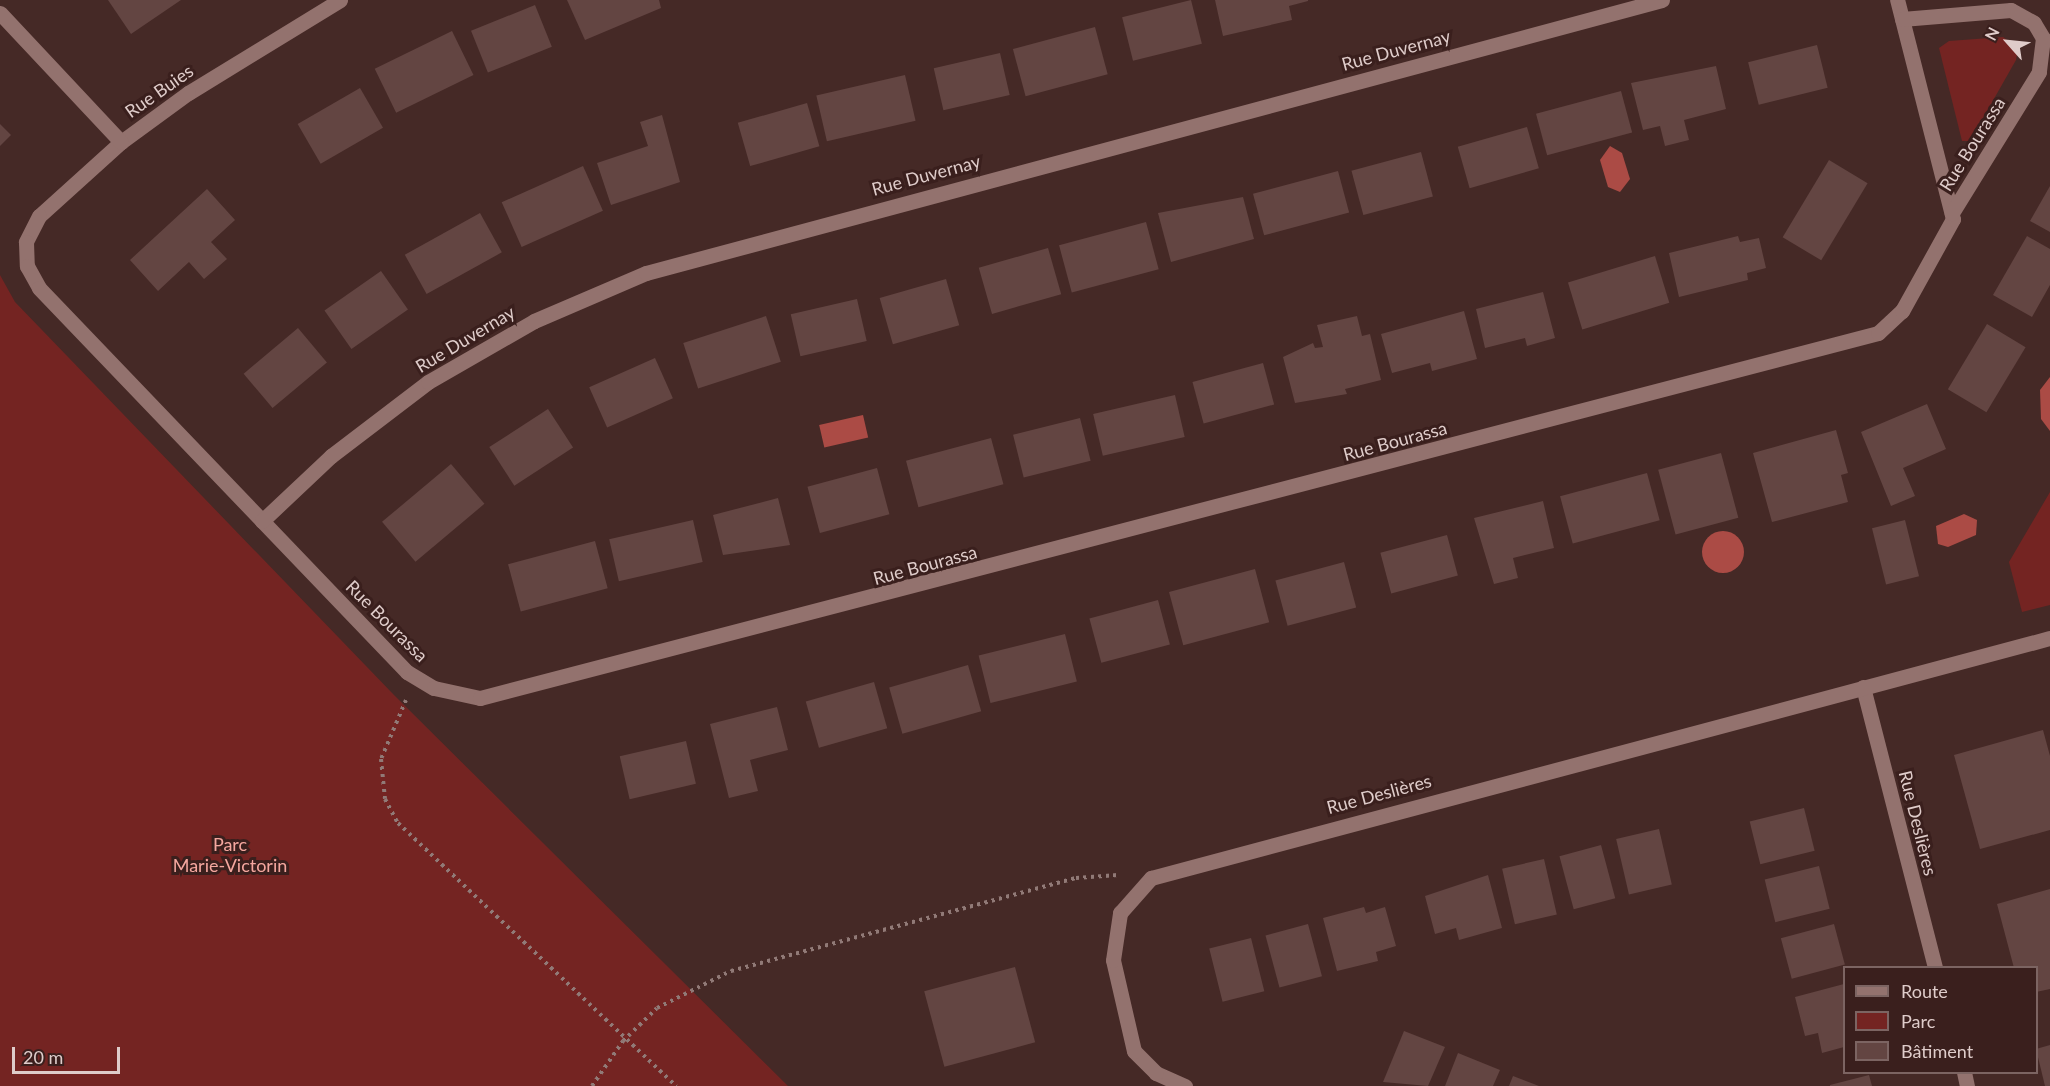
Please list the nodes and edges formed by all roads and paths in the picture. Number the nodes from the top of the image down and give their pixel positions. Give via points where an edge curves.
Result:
1 (340, 0) edge
2 (1662, 0) edge
3 (1897, 0) edge
4 (0, 13) edge
5 (1902, 20) junction
6 (121, 142) junction
7 (1952, 213) junction
8 (26, 242) joint
9 (262, 521) junction
10 (2050, 638) edge
11 (1863, 687) junction
12 (406, 700) dead end
13 (1122, 875) dead end
14 (1934, 966) edge
15 (623, 1041) junction
16 (592, 1086) edge
17 (676, 1086) edge
18 (1185, 1086) edge

1 - 6 street, Rue Buies via 188,93
2 - 9 street, Rue Duvernay via 646,273 534,321 428,382 331,456
3 - 5 street, Rue Bourassa
4 - 6 street
5 - 7 street, Rue Bourassa
5 - 7 street, Rue Bourassa via 2011,10 2034,23 2043,38 2039,72
6 - 8 street, Rue Buies via 39,216
7 - 9 street, Rue Bourassa via 1952,225 1902,311 1888,327 1862,339 503,695 449,693 407,672
8 - 9 street, Rue Bourassa via 27,266 39,288
10 - 11 street, Rue Deslières
11 - 14 street, Rue Deslières
11 - 18 street, Rue Deslières via 1151,878 1120,913 1113,960 1134,1051 1156,1073
12 - 15 path via 381,759 383,792 398,823
13 - 15 path via 1076,878 731,971 678,993
15 - 16 path
15 - 17 path

